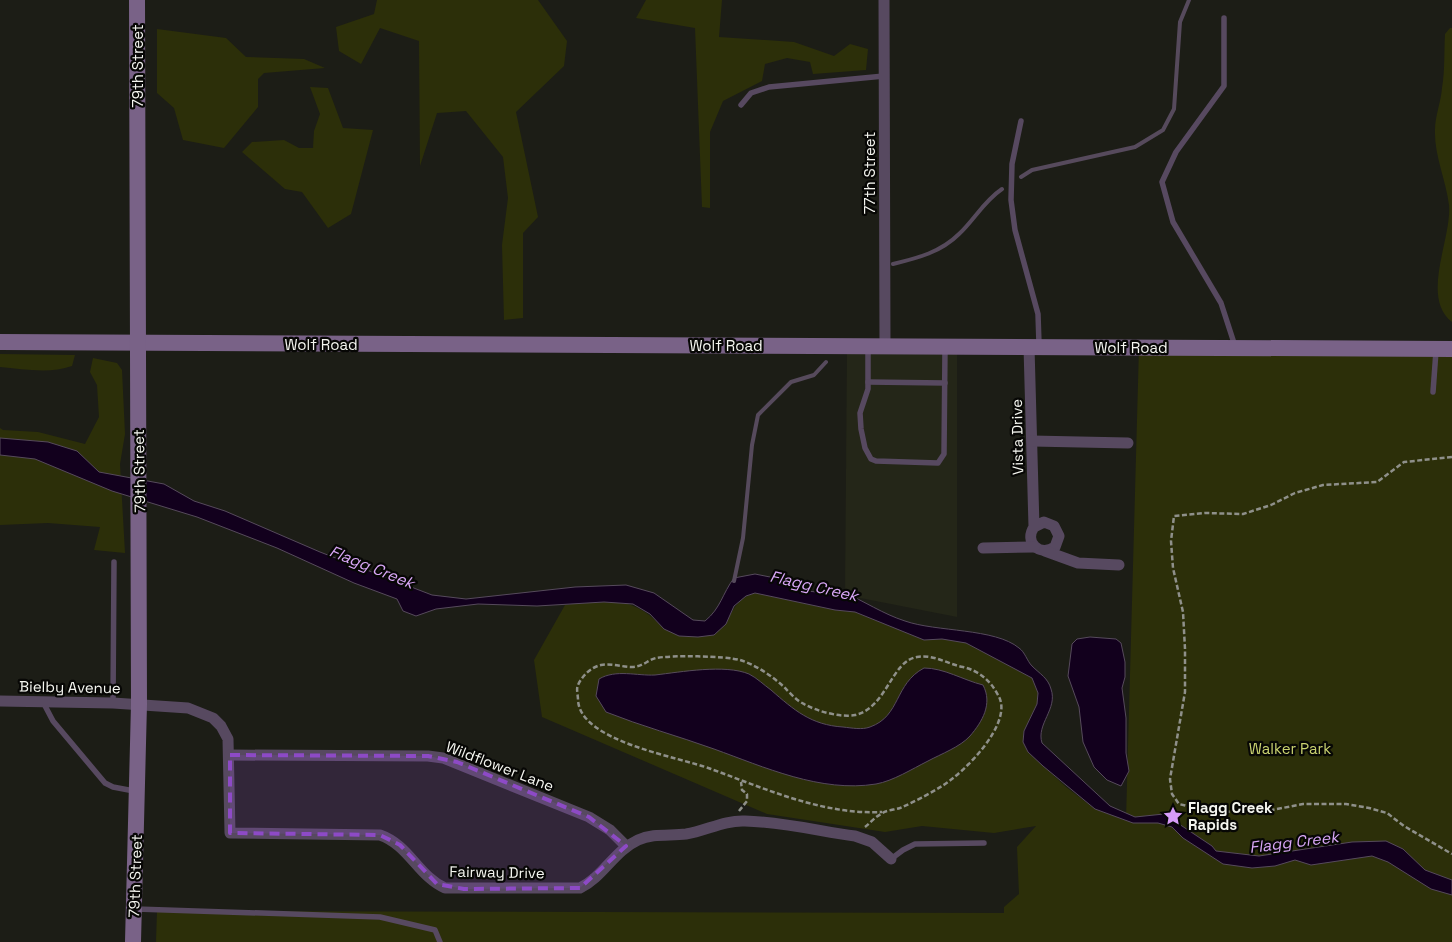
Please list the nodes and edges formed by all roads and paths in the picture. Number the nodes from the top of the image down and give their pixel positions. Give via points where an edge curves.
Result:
1 (137, 0) edge
2 (884, 0) edge
3 (1224, 18) dead end
4 (884, 76) junction
5 (741, 105) dead end
6 (1021, 121) dead end
7 (0, 342) edge
8 (139, 343) junction
9 (868, 346) junction
10 (885, 346) junction
11 (945, 346) junction
12 (1034, 347) junction
13 (1235, 348) junction
14 (1444, 348) edge
15 (868, 382) junction
16 (945, 383) junction
17 (1433, 392) dead end
18 (1032, 442) junction
19 (1128, 443) dead end
20 (1452, 457) edge
21 (1034, 527) junction
22 (983, 548) dead end
23 (1039, 549) junction
24 (114, 562) dead end
25 (1119, 566) dead end
26 (0, 701) edge
27 (43, 702) junction
28 (113, 703) junction
29 (139, 704) junction
30 (230, 755) junction
31 (741, 782) junction
32 (137, 791) junction
33 (882, 812) junction
34 (732, 822) junction
35 (855, 836) junction
36 (984, 844) dead end
37 (626, 846) junction
38 (1452, 854) edge
39 (890, 859) joint
40 (134, 909) junction
41 (133, 942) edge
42 (440, 942) edge

1 - 8 street, 79th Street
2 - 4 street, 77th Street
3 - 13 lane via 1224,86 1176,152 1162,182 1173,222 1220,303
4 - 5 lane via 769,87 751,93
4 - 10 street, 77th Street
6 - 12 lane via 1012,164 1012,200 1014,230 1038,314
7 - 8 street, Wolf Road
8 - 9 street, Wolf Road
8 - 29 street, 79th Street
9 - 10 street, Wolf Road
9 - 15 lane
10 - 11 street, Wolf Road
11 - 12 street, Wolf Road
11 - 16 lane
12 - 13 street, Wolf Road
12 - 18 street, Vista Drive
13 - 14 street, Wolf Road
14 - 17 lane
15 - 16 lane
15 - 16 lane via 860,413 865,448 871,459 938,462 944,454
18 - 19 street
18 - 21 street, Vista Drive
20 - 38 path via 1404,462 1377,482 1323,485 1243,514 1174,516 1171,540 1173,568 1183,612 1185,692 1170,779 1172,794 1179,804 1208,811 1272,810 1303,804 1346,804 1369,808 1387,813
21 - 23 street, Vista Drive via 1030,537
21 - 23 street via 1044,522 1058,531 1058,542 1050,550
22 - 23 street
23 - 25 street via 1078,563
24 - 28 lane
26 - 27 street, Bielby Avenue
27 - 28 street, Bielby Avenue
27 - 32 lane via 53,721 105,782 113,787
28 - 29 street, Bielby Avenue
29 - 30 street, Fairway Drive via 201,712 221,726 228,739
29 - 32 street, 79th Street
30 - 37 street, Wildflower Lane via 443,758 589,817 610,830
30 - 37 street, Fairway Drive via 230,833 380,835 400,845 429,878 445,888 580,888 596,878
31 - 33 path via 843,811
31 - 33 path via 710,768 654,753 602,732 578,706 577,686 589,670 602,665 642,666 655,658 737,660 778,681 803,704 853,716 875,705 900,668 916,657 935,657 973,670 990,681 1001,699 1002,714 994,734 944,785 904,806
31 - 34 path via 747,801
32 - 40 street, 79th Street
33 - 35 path
34 - 35 street, Fairway Drive via 745,820
34 - 37 street, Fairway Drive via 688,834 647,836
35 - 39 street, Fairway Drive via 872,842
36 - 39 lane via 915,844
40 - 41 street, 79th Street
40 - 42 lane via 380,917 435,930

